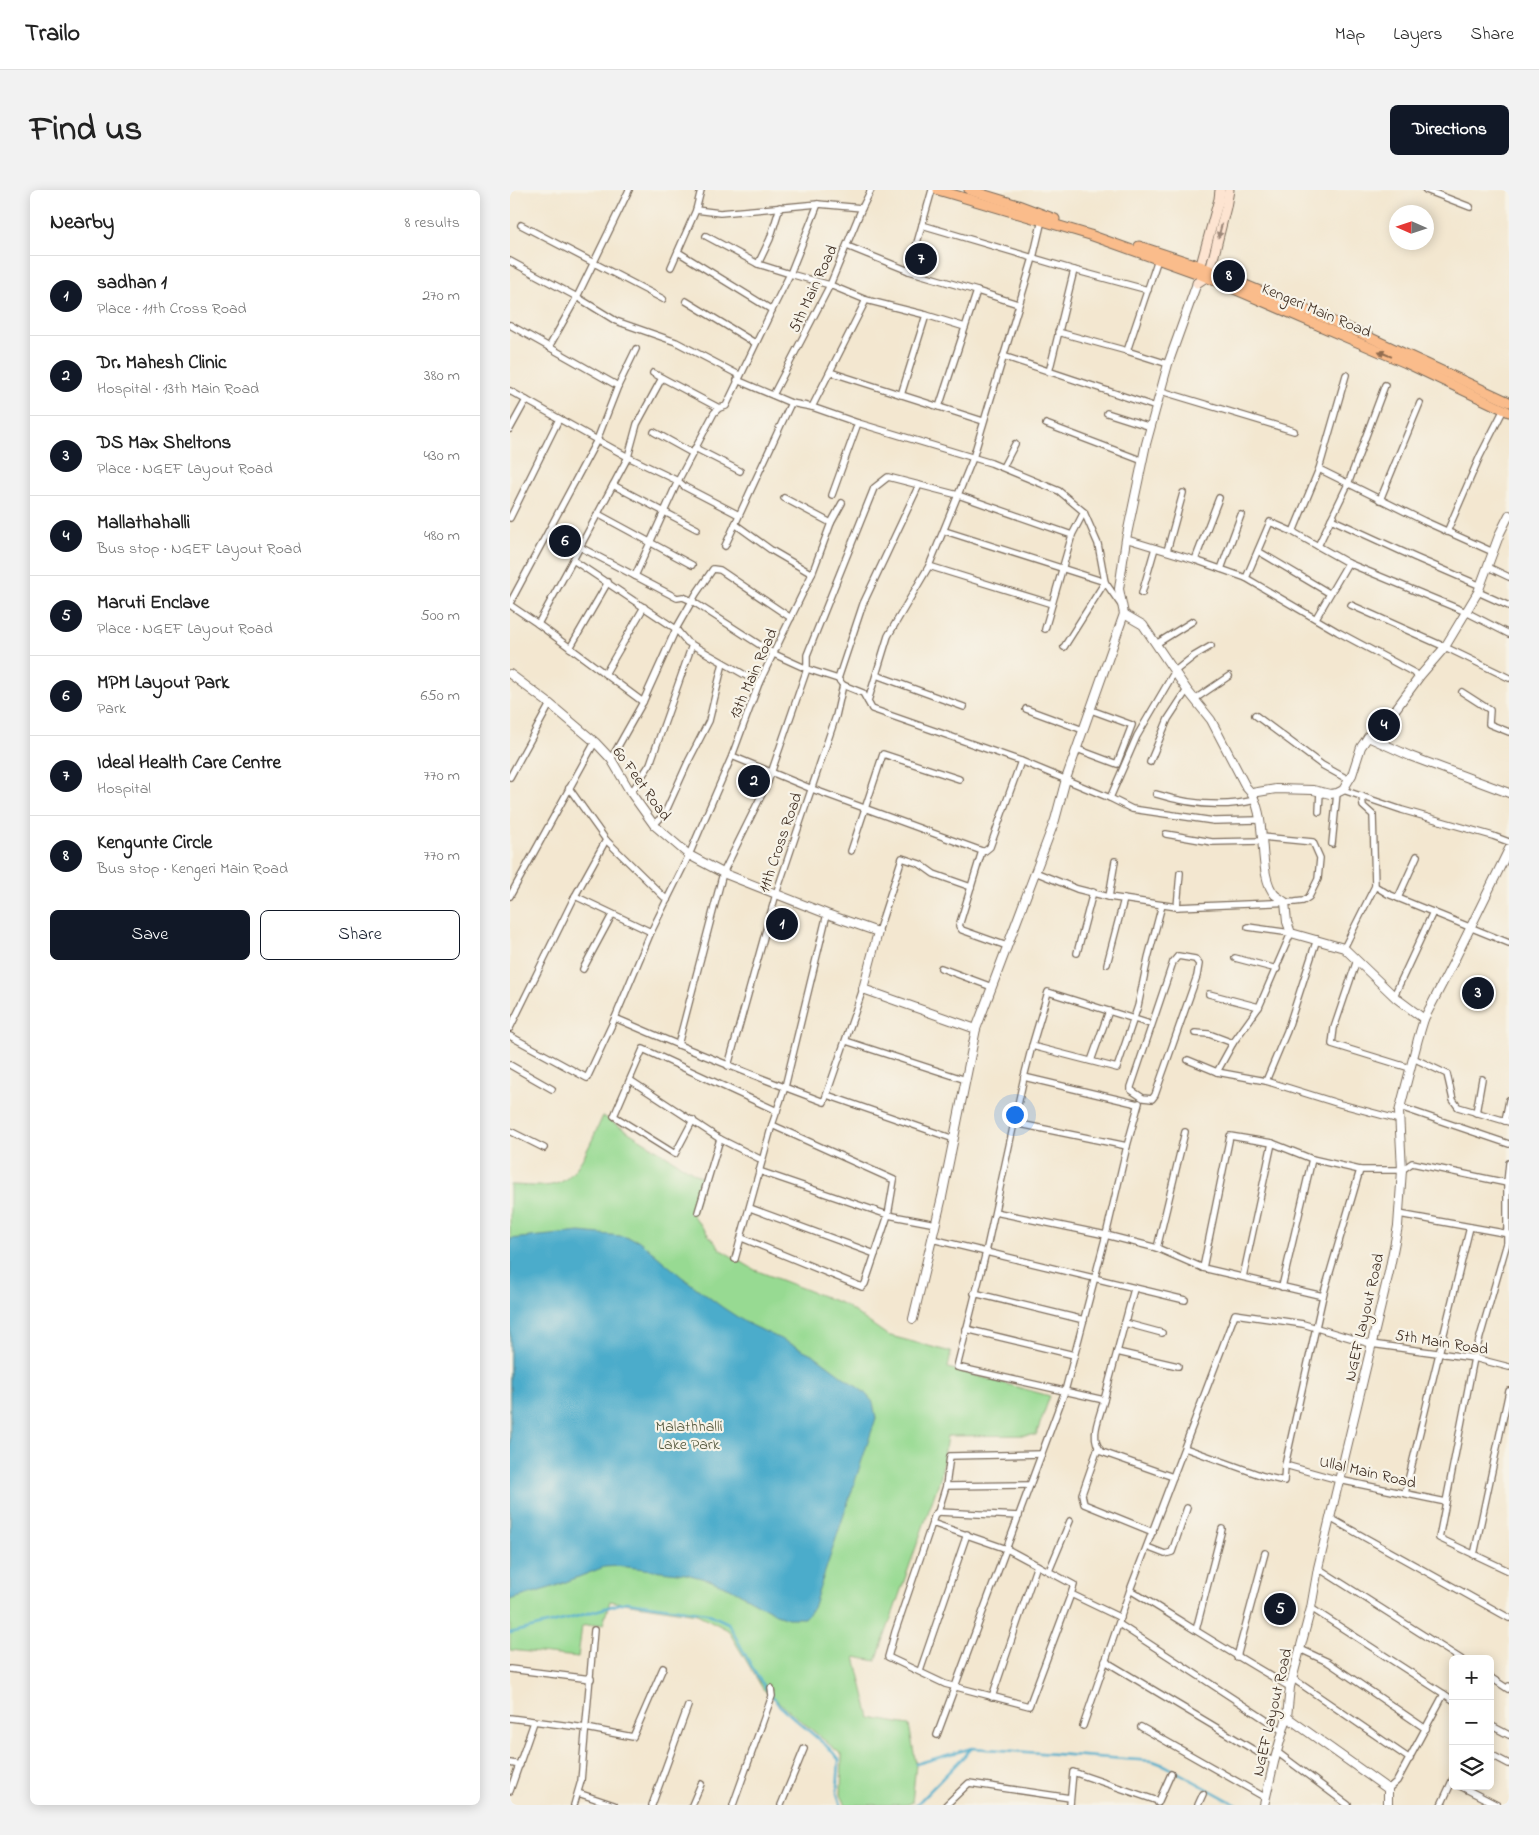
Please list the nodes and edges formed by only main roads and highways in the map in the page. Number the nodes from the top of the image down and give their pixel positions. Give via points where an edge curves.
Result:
1 (938, 190) edge
2 (969, 190) edge
3 (1220, 190) edge
4 (1229, 190) edge
5 (1202, 274) junction
6 (1507, 408) edge

1 - 5 main road, Kengeri Main Road via 1042,220
2 - 5 main road, Kengeri Main Road
3 - 5 main road
4 -> 5 main road
5 - 6 main road, Kengeri Main Road via 1358,332

